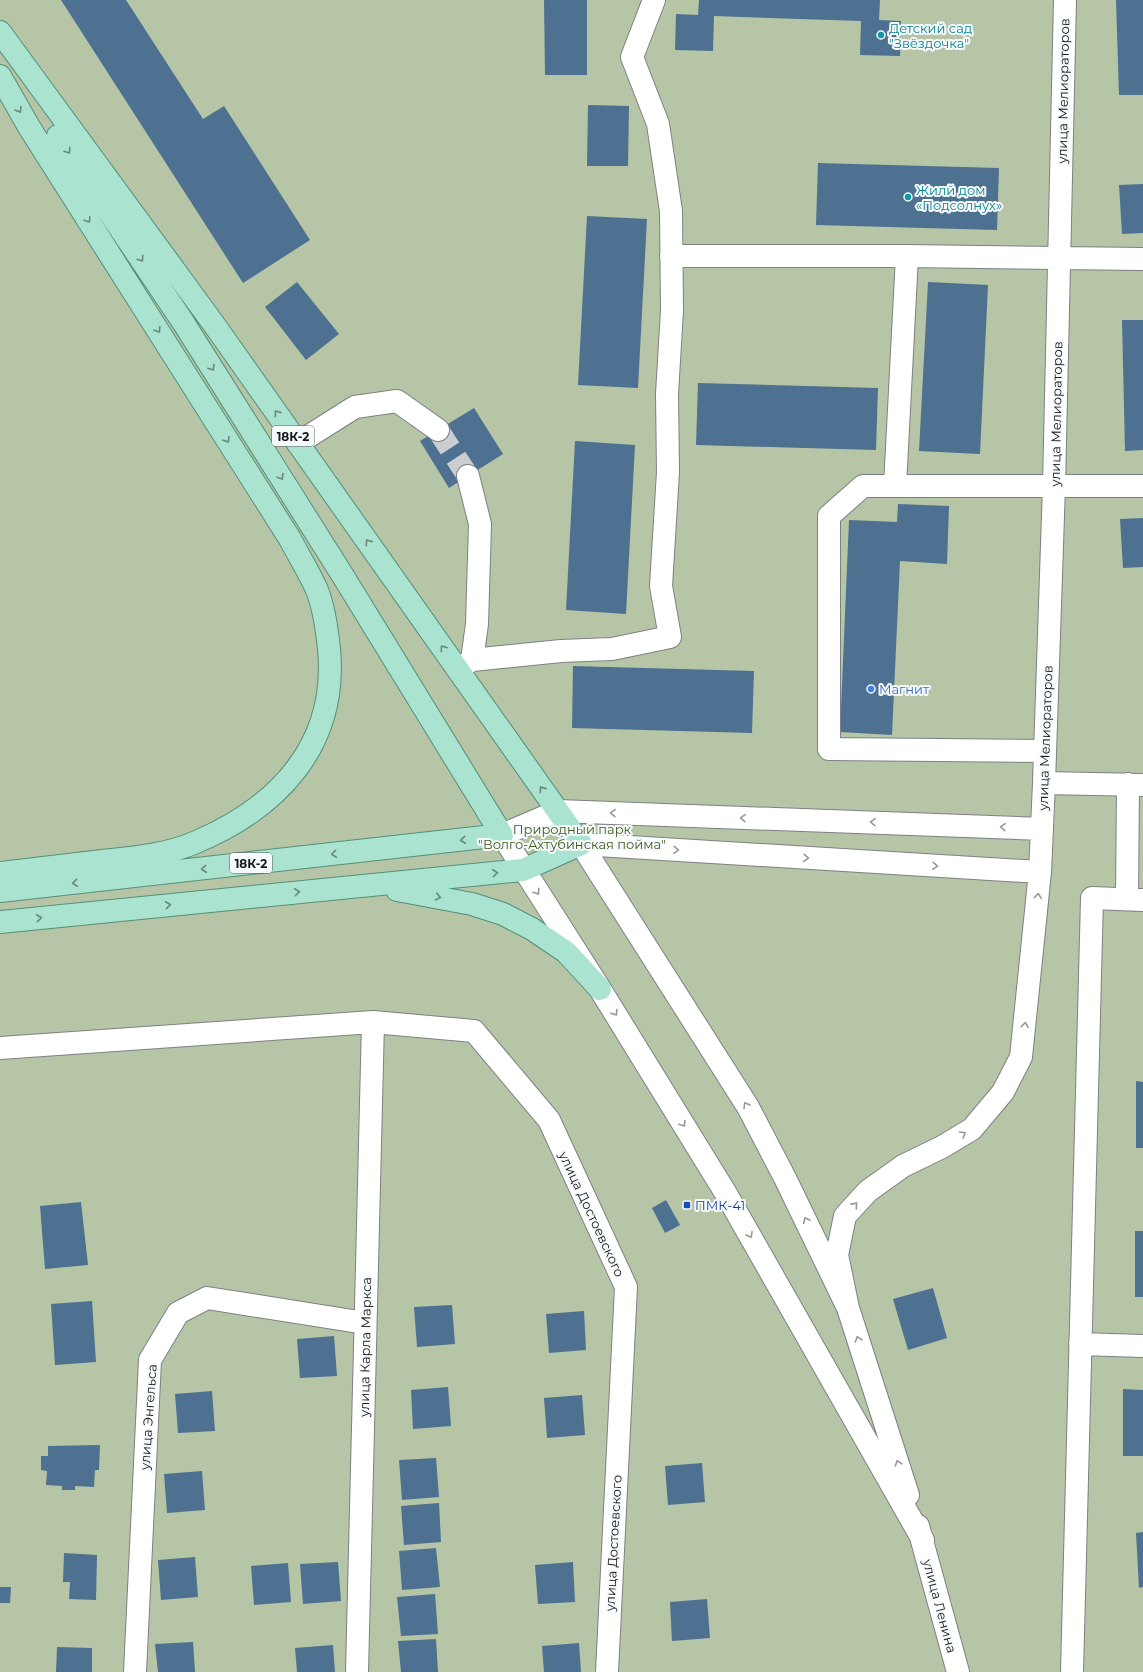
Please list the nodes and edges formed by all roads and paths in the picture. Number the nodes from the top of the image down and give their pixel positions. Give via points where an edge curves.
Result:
1 (654, 0) edge
2 (1065, 0) edge
3 (0, 32) edge
4 (0, 48) edge
5 (0, 76) edge
6 (671, 256) junction
7 (907, 256) junction
8 (1060, 257) junction
9 (1143, 259) edge
10 (438, 430) tunnel mouth
11 (298, 443) junction
12 (468, 476) tunnel mouth
13 (895, 486) junction
14 (1054, 486) junction
15 (1143, 486) edge
16 (465, 665) junction
17 (1045, 751) junction
18 (1044, 784) junction
19 (1135, 784) edge
20 (558, 811) junction
21 (1042, 829) junction
22 (502, 835) junction
23 (581, 844) junction
24 (523, 870) junction
25 (1040, 872) junction
26 (0, 873) edge
27 (373, 885) junction
28 (0, 891) edge
29 (1135, 899) edge
30 (0, 922) edge
31 (600, 989) junction
32 (373, 1022) junction
33 (0, 1048) edge
34 (848, 1308) junction
35 (365, 1323) junction
36 (1080, 1344) junction
37 (1143, 1346) edge
38 (923, 1540) junction
39 (135, 1672) edge
40 (356, 1672) edge
41 (607, 1672) edge
42 (958, 1672) edge
43 (1072, 1672) edge

1 - 6 street via 632,57 658,124 671,211
2 - 8 street, улица Мелиораторов
11 -> 3 main road, 18К-2
4 -> 22 main road, 18К-2 via 187,328
5 -> 26 main road via 290,539 317,590 326,624 330,660 329,692 322,724 306,755 286,783 263,804 237,822 193,844 146,856
6 - 7 street
6 - 16 street via 672,310 667,394 668,472 661,586 670,637 612,649 561,650
7 - 8 street
7 - 13 street
8 - 9 street
8 - 14 street, улица Мелиораторов
10 - 11 street via 397,400 355,407
16 -> 11 main road, 18К-2
12 - 16 street via 480,524 477,624
13 - 14 street
13 - 17 street via 863,486 829,516 829,748
14 - 15 street
14 - 17 street, улица Мелиораторов
20 -> 16 main road, 18К-2
17 - 18 street, улица Мелиораторов
18 - 19 street
18 - 21 street, улица Мелиораторов
19 - 29 street
21 -> 20 street
20 - 22 street, 18К-2
20 - 23 main road, 18К-2
21 - 25 street, улица Мелиораторов
22 - 24 street
22 -> 28 main road, 18К-2
23 - 24 main road
23 -> 25 street
34 -> 23 street via 748,1107
27 -> 24 main road
24 -> 31 street
34 -> 25 street, улица Мелиораторов via 837,1255 845,1216 868,1191 903,1166 972,1129 1003,1092 1021,1057
30 -> 27 main road
27 -> 31 main road via 472,904 503,914 532,929 566,952
29 - 36 street via 1092,898
31 -> 38 street via 725,1192
32 - 33 street, улица Достоевского
32 - 35 street, улица Карла Маркса
32 - 41 street, улица Достоевского via 474,1031 549,1120 626,1287
38 -> 34 street
35 - 39 street, улица Энгельса via 207,1298 178,1313 150,1360
35 - 40 street, улица Карла Маркса
36 - 37 street
36 - 43 street
38 - 42 street, улица Ленина

